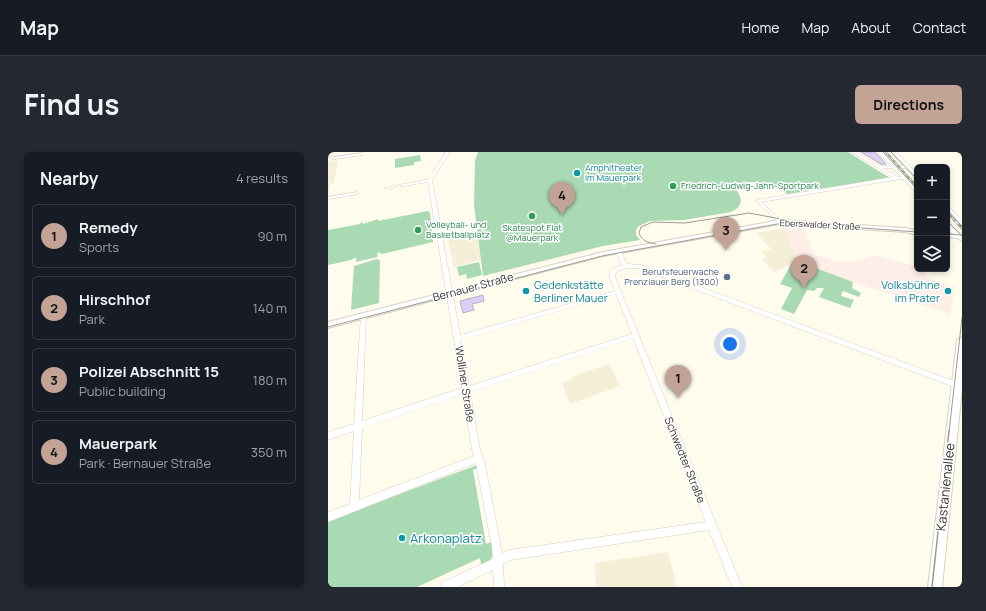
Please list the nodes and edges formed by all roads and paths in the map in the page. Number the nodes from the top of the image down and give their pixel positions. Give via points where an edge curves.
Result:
1 (448, 152) edge
2 (854, 152) edge
3 (881, 152) edge
4 (893, 152) edge
5 (362, 154) dead end
6 (328, 159) edge
7 (880, 167) junction
8 (894, 167) junction
9 (907, 167) junction
10 (914, 174) edge
11 (897, 178) junction
12 (905, 178) junction
13 (430, 180) junction
14 (386, 188) dead end
15 (914, 188) edge
16 (357, 193) dead end
17 (328, 198) edge
18 (950, 210) edge
19 (959, 218) edge
20 (780, 222) junction
21 (962, 224) edge
22 (914, 229) edge
23 (905, 230) junction
24 (914, 232) edge
25 (618, 251) junction
26 (625, 266) junction
27 (618, 292) junction
28 (450, 294) junction
29 (364, 316) junction
30 (328, 326) edge
31 (635, 335) junction
32 (458, 338) junction
33 (962, 340) edge
34 (959, 386) edge
35 (466, 390) junction
36 (358, 426) junction
37 (328, 436) edge
38 (479, 458) junction
39 (354, 507) junction
40 (328, 517) edge
41 (712, 524) junction
42 (497, 562) junction
43 (445, 587) edge
44 (499, 587) edge
45 (737, 587) edge
46 (935, 587) edge

1 - 13 street
2 - 7 street
3 - 8 main road
4 - 9 main road
5 - 6 street
7 - 8 street
7 - 11 street
8 - 9 street
8 - 12 main road
9 - 10 main road
11 - 12 street
11 - 20 street via 758,201
12 - 15 main road
13 - 14 street
13 - 28 street, Wolliner Straße
16 - 17 street
18 - 19 main road
19 - 21 main road
20 - 23 main road, Eberswalder Straße
20 - 25 main road, Eberswalder Straße
22 - 23 main road, Eberswalder Straße
23 - 24 main road, Eberswalder Straße
25 - 26 street
25 - 28 main road, Bernauer Straße
26 - 27 street, Schwedter Straße via 611,274
26 - 34 street via 639,266
27 - 31 street, Schwedter Straße
27 - 32 street
28 - 29 main road, Bernauer Straße
28 - 32 street, Wolliner Straße
29 - 30 main road, Bernauer Straße
29 - 36 street
31 - 35 street
31 - 41 street, Schwedter Straße
32 - 35 street, Wolliner Straße
33 - 34 main road, Kastanienallee
34 - 46 main road, Kastanienallee
35 - 36 street
35 - 38 street, Wolliner Straße
36 - 37 street
36 - 39 street
38 - 39 street
38 - 42 street, Wolliner Straße via 497,547
39 - 40 street
41 - 42 street via 509,555
41 - 45 street, Schwedter Straße
42 - 43 street
42 - 44 street, Wolliner Straße

